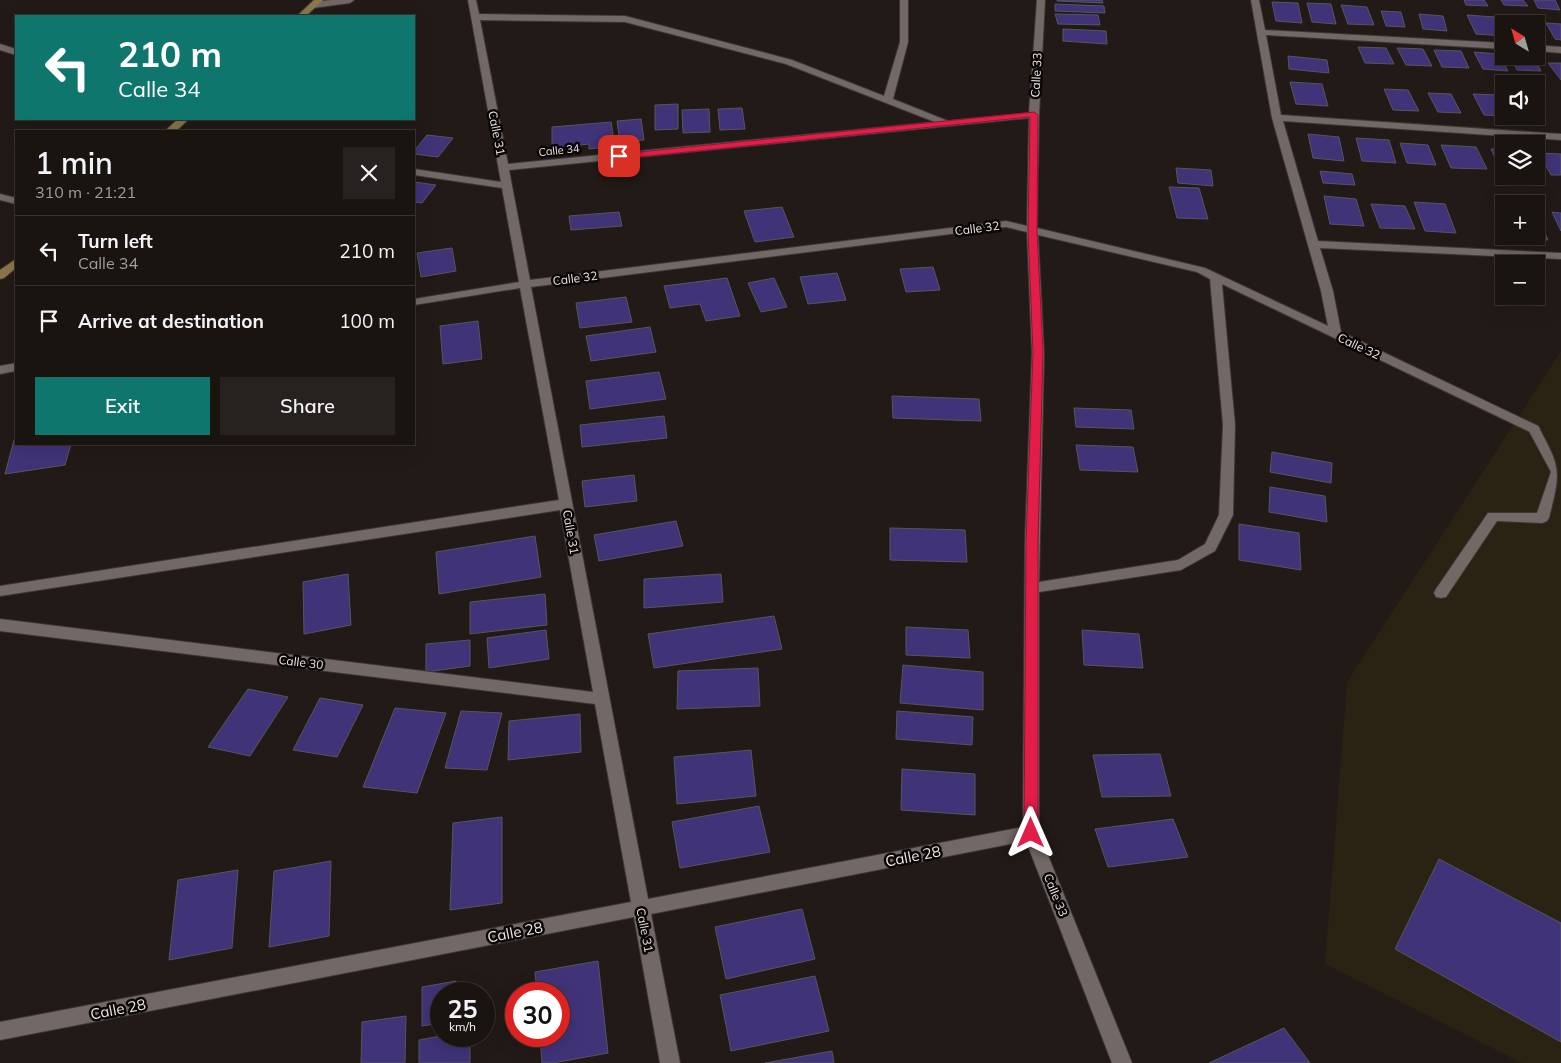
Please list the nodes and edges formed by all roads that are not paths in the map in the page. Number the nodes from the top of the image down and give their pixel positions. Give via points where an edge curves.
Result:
1 (350, 0) edge
2 (472, 0) edge
3 (904, 0) edge
4 (1041, 0) edge
5 (1255, 0) edge
6 (316, 3) edge
7 (302, 15) edge
8 (475, 17) junction
9 (1262, 32) junction
10 (1495, 45) edge
11 (0, 47) edge
12 (1545, 49) edge
13 (1561, 50) edge
14 (15, 52) edge
15 (888, 100) junction
16 (1034, 115) junction
17 (1277, 118) junction
18 (183, 120) edge
19 (947, 123) junction
20 (171, 130) edge
21 (1561, 137) edge
22 (504, 168) junction
23 (415, 172) edge
24 (507, 186) junction
25 (0, 197) edge
26 (15, 200) edge
27 (1032, 231) junction
28 (1312, 244) junction
29 (1561, 256) edge
30 (15, 263) edge
31 (0, 276) edge
32 (1216, 278) junction
33 (525, 284) junction
34 (415, 302) edge
35 (1335, 334) junction
36 (15, 367) edge
37 (0, 370) edge
38 (566, 504) junction
39 (1032, 588) junction
40 (0, 591) edge
41 (1441, 593) dead end
42 (0, 625) edge
43 (602, 699) junction
44 (1031, 833) junction
45 (641, 908) junction
46 (0, 1031) edge
47 (670, 1063) edge
48 (1122, 1063) edge

1 - 6 street
2 - 8 street, Calle 31
3 - 15 street via 904,42
4 - 16 street, Calle 33
5 - 9 street
6 - 7 main road
8 - 15 street via 625,19 789,62
8 - 22 street, Calle 31
9 - 10 street
9 - 17 street
11 - 14 street
12 - 13 street
15 - 19 street
16 - 19 street, Calle 34
16 - 27 street, Calle 33
17 - 21 street
17 - 28 street
18 - 20 main road
19 - 22 street, Calle 34
22 - 24 street, Calle 31
23 - 24 street
24 - 33 street, Calle 31
25 - 26 street
27 - 32 street, Calle 32 via 1201,270
27 - 33 street, Calle 32 via 1006,224
27 - 39 street, Calle 33 via 1038,352
28 - 29 street
28 - 35 street via 1327,291
30 - 31 main road
32 - 35 street, Calle 32
32 - 39 street via 1229,425 1226,515 1210,547 1181,564
33 - 34 street, Calle 32
33 - 38 street, Calle 31
35 - 41 street, Calle 32 via 1534,429 1558,472 1542,518 1493,516
36 - 37 street
38 - 40 street
38 - 43 street, Calle 31
39 - 44 street, Calle 33
42 - 43 street, Calle 30
43 - 45 street, Calle 31
44 - 45 street, Calle 28
44 - 48 street, Calle 33
45 - 46 street, Calle 28
45 - 47 street, Calle 31

